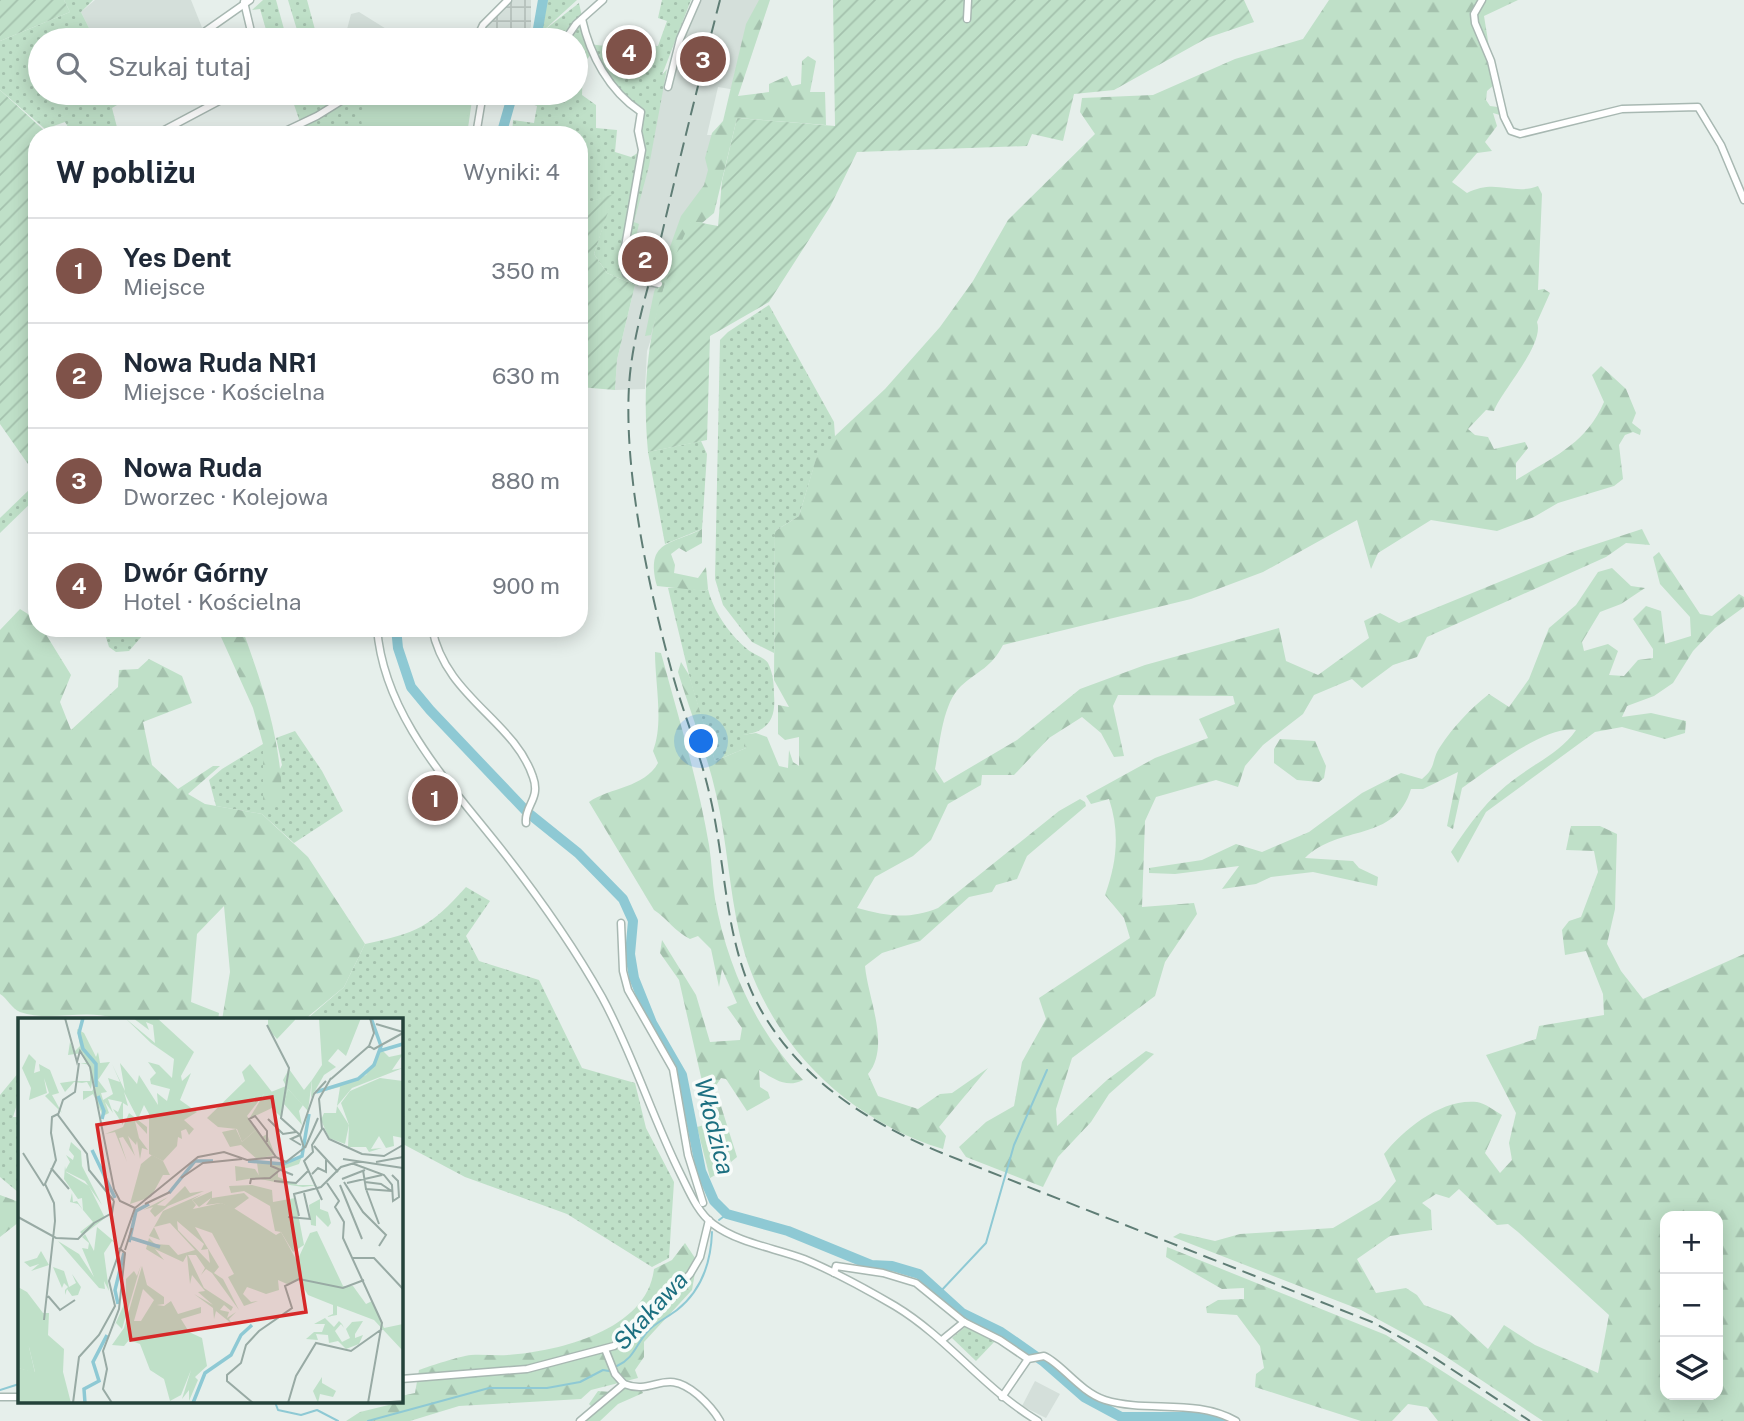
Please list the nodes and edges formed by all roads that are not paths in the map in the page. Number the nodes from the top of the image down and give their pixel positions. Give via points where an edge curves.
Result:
1 (508, 0) edge
2 (603, 0) edge
3 (697, 0) edge
4 (968, 0) edge
5 (1482, 0) edge
6 (246, 2) edge
7 (582, 19) junction
8 (967, 19) dead end
9 (210, 28) edge
10 (251, 28) edge
11 (482, 28) edge
12 (575, 28) edge
13 (584, 28) edge
14 (588, 42) edge
15 (668, 87) dead end
16 (211, 105) edge
17 (329, 105) edge
18 (481, 105) edge
19 (172, 126) edge
20 (293, 126) edge
21 (478, 126) edge
22 (1744, 200) edge
23 (659, 284) dead end
24 (378, 637) edge
25 (436, 637) edge
26 (526, 820) dead end
27 (621, 923) dead end
28 (703, 1203) junction
29 (709, 1220) junction
30 (834, 1273) junction
31 (964, 1322) junction
32 (942, 1340) junction
33 (606, 1353) junction
34 (1030, 1359) junction
35 (402, 1380) edge
36 (621, 1381) junction
37 (0, 1397) edge
38 (18, 1397) edge
39 (1002, 1397) junction
40 (580, 1421) edge
41 (720, 1421) edge
42 (1038, 1421) edge
43 (1236, 1421) edge

1 - 11 street
2 - 7 street
3 - 15 street via 680,39
4 - 8 street
5 - 22 street via 1475,23 1511,131 1520,134 1622,109 1698,107 1721,145
6 - 9 street
6 - 10 street
7 - 12 street
7 - 13 street, bridge
14 - 23 street, bridge via 591,54 625,102 641,112 642,150 623,258 626,274
16 - 19 street
17 - 20 street
18 - 21 street
24 - 28 street via 379,659 394,698 457,796 544,905 601,996 673,1158
25 - 26 street via 450,674 526,763 536,786
27 - 28 street via 628,990 673,1069 688,1155
28 - 29 street
29 - 30 street via 725,1231
29 - 33 street via 690,1274 632,1334
30 - 31 street via 836,1266 916,1283
30 - 32 street via 897,1307
31 - 32 street
31 - 34 street
32 - 39 street
33 - 35 street via 527,1369
33 - 36 street
34 - 39 street
34 - 43 street via 1044,1356 1103,1399 1138,1406 1202,1408
36 - 40 street
36 - 41 street via 640,1387 684,1380
37 - 38 street
39 - 42 street

